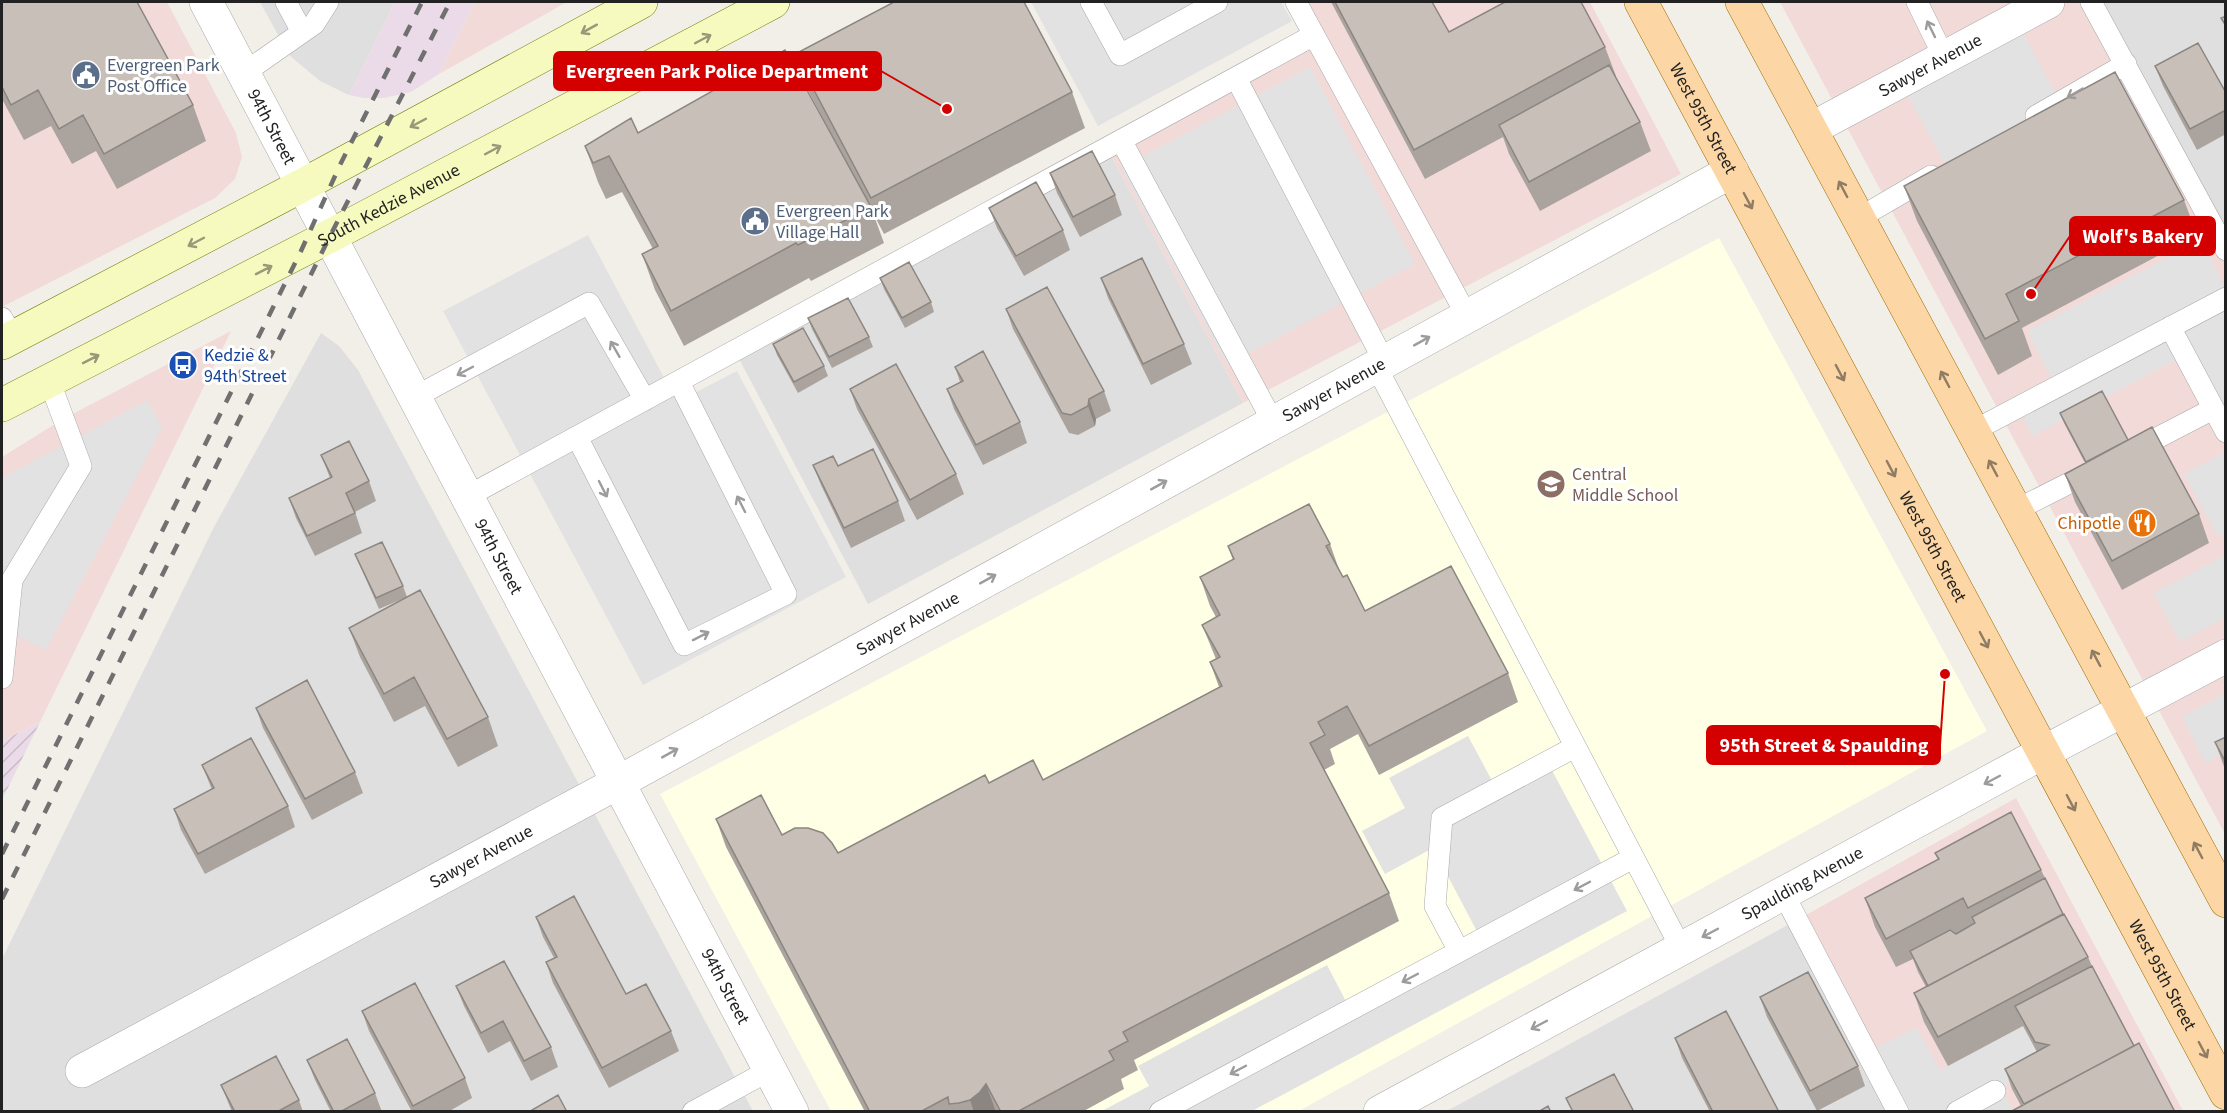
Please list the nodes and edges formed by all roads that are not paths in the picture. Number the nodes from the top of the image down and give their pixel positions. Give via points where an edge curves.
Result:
1 (206, 2) edge
2 (286, 2) edge
3 (328, 2) edge
4 (641, 2) edge
5 (773, 2) edge
6 (1091, 2) edge
7 (1213, 2) edge
8 (1296, 2) edge
9 (1641, 2) edge
10 (1742, 2) edge
11 (1917, 2) edge
12 (2048, 2) edge
13 (2091, 2) edge
14 (302, 32) junction
15 (1314, 35) junction
16 (1944, 57) junction
17 (2126, 64) junction
18 (244, 73) junction
19 (1236, 78) junction
20 (2020, 125) edge
21 (1811, 129) junction
22 (1121, 140) junction
23 (1949, 166) edge
24 (1732, 171) junction
25 (303, 185) junction
26 (1859, 218) junction
27 (330, 236) junction
28 (2226, 250) edge
29 (2226, 298) edge
30 (1467, 316) junction
31 (2170, 327) junction
32 (5, 333) edge
33 (1380, 364) junction
34 (49, 380) junction
35 (679, 382) junction
36 (415, 397) junction
37 (645, 400) junction
38 (2, 405) edge
39 (2213, 409) junction
40 (1273, 422) junction
41 (1973, 431) junction
42 (2226, 432) edge
43 (577, 437) junction
44 (468, 496) junction
45 (2016, 510) junction
46 (2226, 656) edge
47 (2, 678) edge
48 (2124, 710) junction
49 (1575, 747) junction
50 (2044, 752) junction
51 (619, 782) junction
52 (1633, 858) junction
53 (1783, 893) junction
54 (2225, 898) edge
55 (1681, 948) junction
56 (1459, 951) junction
57 (770, 1070) junction
58 (82, 1071) dead end
59 (1995, 1091) dead end
60 (2226, 1093) edge
61 (693, 1112) edge
62 (792, 1112) edge
63 (1160, 1112) edge
64 (1380, 1112) edge
65 (1898, 1112) edge
66 (1957, 1112) edge

1 - 18 street, 94th Street
2 - 14 lane
3 - 14 lane via 314,24
4 -> 25 main road
27 -> 5 main road, South Kedzie Avenue
6 - 7 lane via 1120,55
8 - 15 lane
9 - 24 main road, West 95th Street
10 - 21 main road
16 -> 11 lane
12 - 16 street, Sawyer Avenue
13 - 17 lane
14 - 18 lane
15 - 19 lane
15 - 30 lane
16 - 21 street, Sawyer Avenue
17 -> 20 lane
17 - 28 lane
18 - 25 street, 94th Street
19 - 22 lane
19 - 33 lane
26 -> 21 main road
22 - 35 lane
22 - 40 lane
23 - 26 lane
24 - 30 street, Sawyer Avenue
24 -> 50 main road, West 95th Street
25 - 27 street, 94th Street
25 -> 32 main road
41 -> 26 main road
34 -> 27 main road, South Kedzie Avenue
27 - 36 street, 94th Street
29 - 31 lane
33 -> 30 street, Sawyer Avenue
31 - 39 lane
31 - 41 lane
33 - 40 street, Sawyer Avenue
33 - 49 lane
34 - 38 main road, South Kedzie Avenue
34 - 47 lane via 81,466 12,580
35 - 37 lane
43 -> 35 lane via 684,645 786,594
37 -> 36 lane via 588,303
36 - 44 street, 94th Street
37 - 43 lane
39 - 42 lane
39 - 45 lane
51 -> 40 street, Sawyer Avenue
45 -> 41 main road
43 - 44 lane
44 - 51 street, 94th Street
48 -> 45 main road
46 - 48 street, Spaulding Avenue
48 - 50 street, Spaulding Avenue
54 -> 48 main road
49 - 52 lane
49 - 56 lane via 1442,818 1435,906
50 -> 53 street, Spaulding Avenue
50 -> 60 main road, West 95th Street
51 - 57 street, 94th Street
51 - 58 street, Sawyer Avenue
52 - 55 lane
52 -> 56 lane
53 -> 55 street, Spaulding Avenue
53 - 65 lane
55 -> 64 street, Spaulding Avenue
56 -> 63 lane
57 - 61 lane
57 - 62 street, 94th Street
59 - 66 lane

